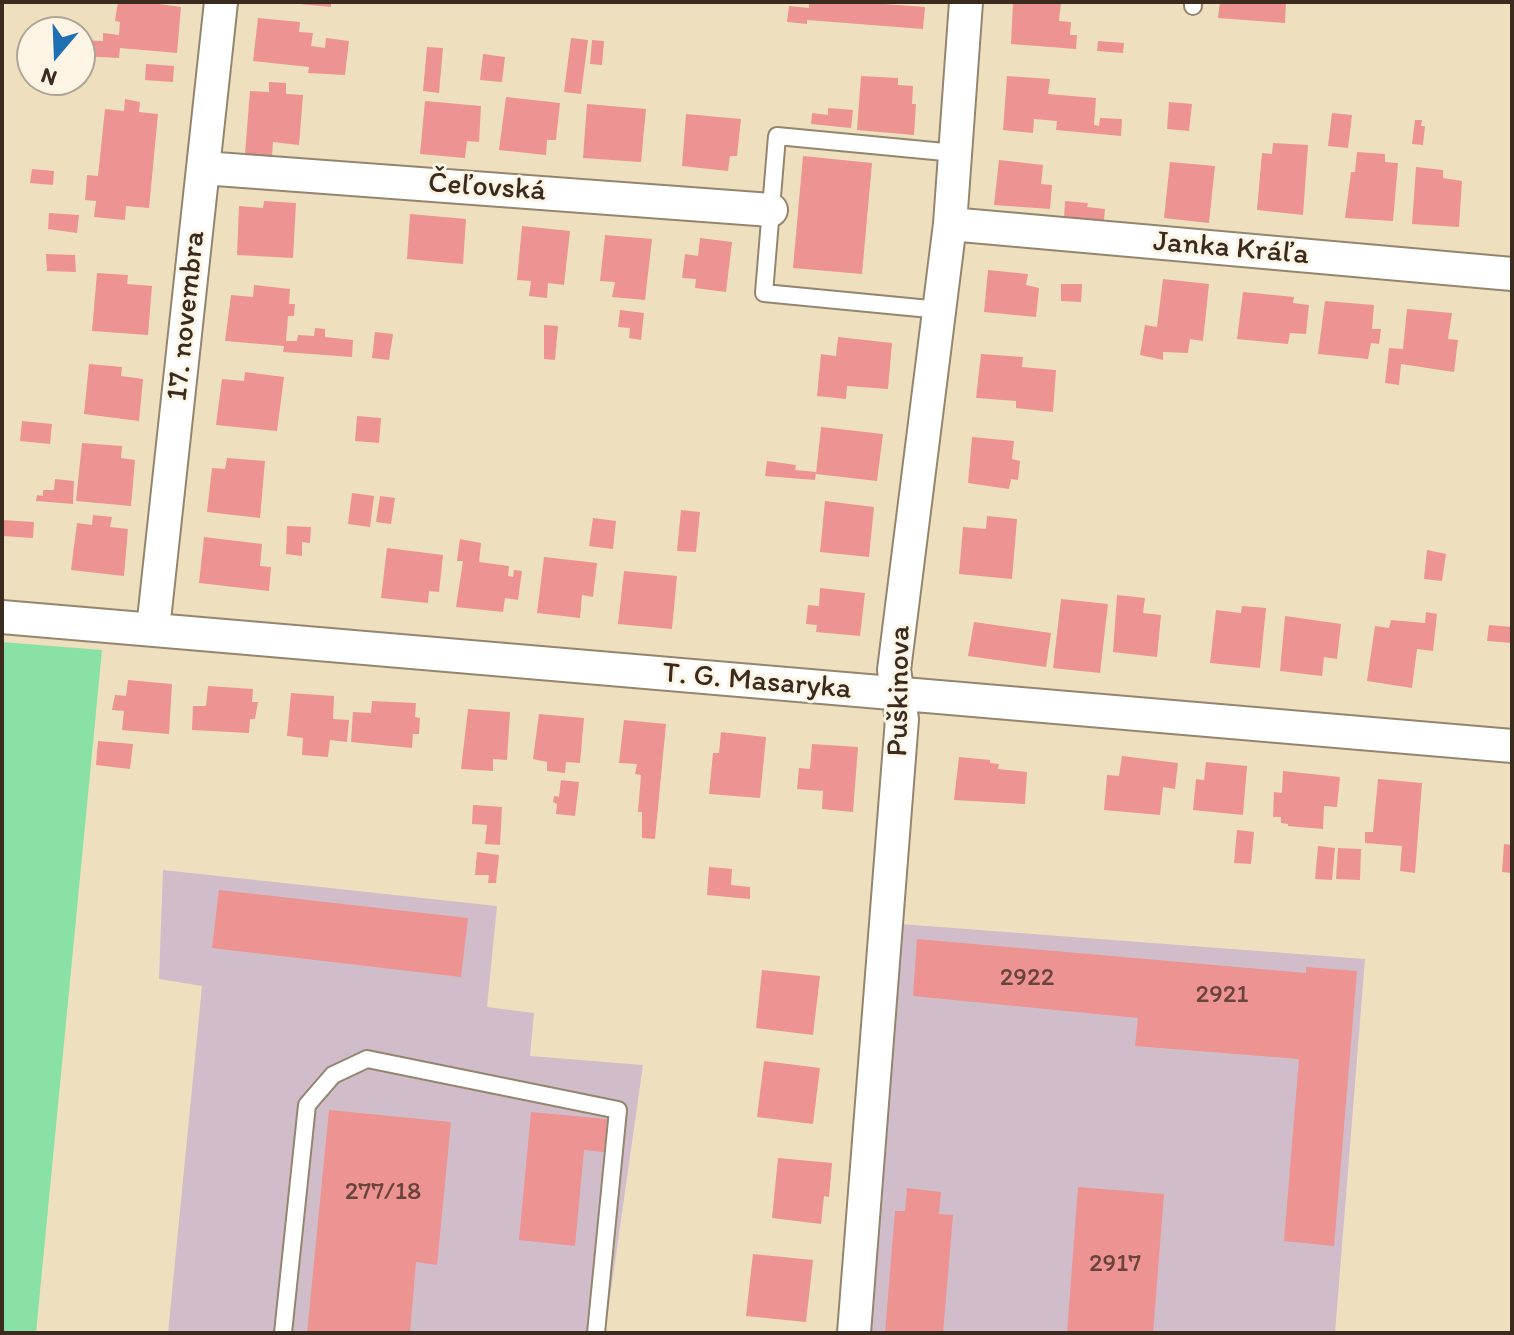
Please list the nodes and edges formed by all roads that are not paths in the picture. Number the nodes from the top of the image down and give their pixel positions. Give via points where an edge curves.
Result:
1 (221, 2) edge
2 (966, 2) edge
3 (955, 153) junction
4 (203, 168) junction
5 (771, 210) junction
6 (950, 224) junction
7 (1512, 274) edge
8 (940, 310) junction
9 (2, 617) edge
10 (153, 629) junction
11 (897, 694) junction
12 (1512, 746) edge
13 (283, 1333) edge
14 (596, 1333) edge
15 (854, 1333) edge

1 - 4 street, 17. novembra
2 - 3 street, Puškinova
3 - 5 lane via 777,136
3 - 6 street, Puškinova
4 - 5 street, Čeľovská
4 - 10 street, 17. novembra
5 - 8 lane via 764,293
6 - 7 street, Janka Kráľa
6 - 8 street, Puškinova
8 - 11 street, Puškinova via 894,670
9 - 10 street, T. G. Masaryka
10 - 11 street, T. G. Masaryka
11 - 12 street, T. G. Masaryka
11 - 15 street, Puškinova via 901,734
13 - 14 lane via 307,1105 333,1075 367,1059 618,1110

